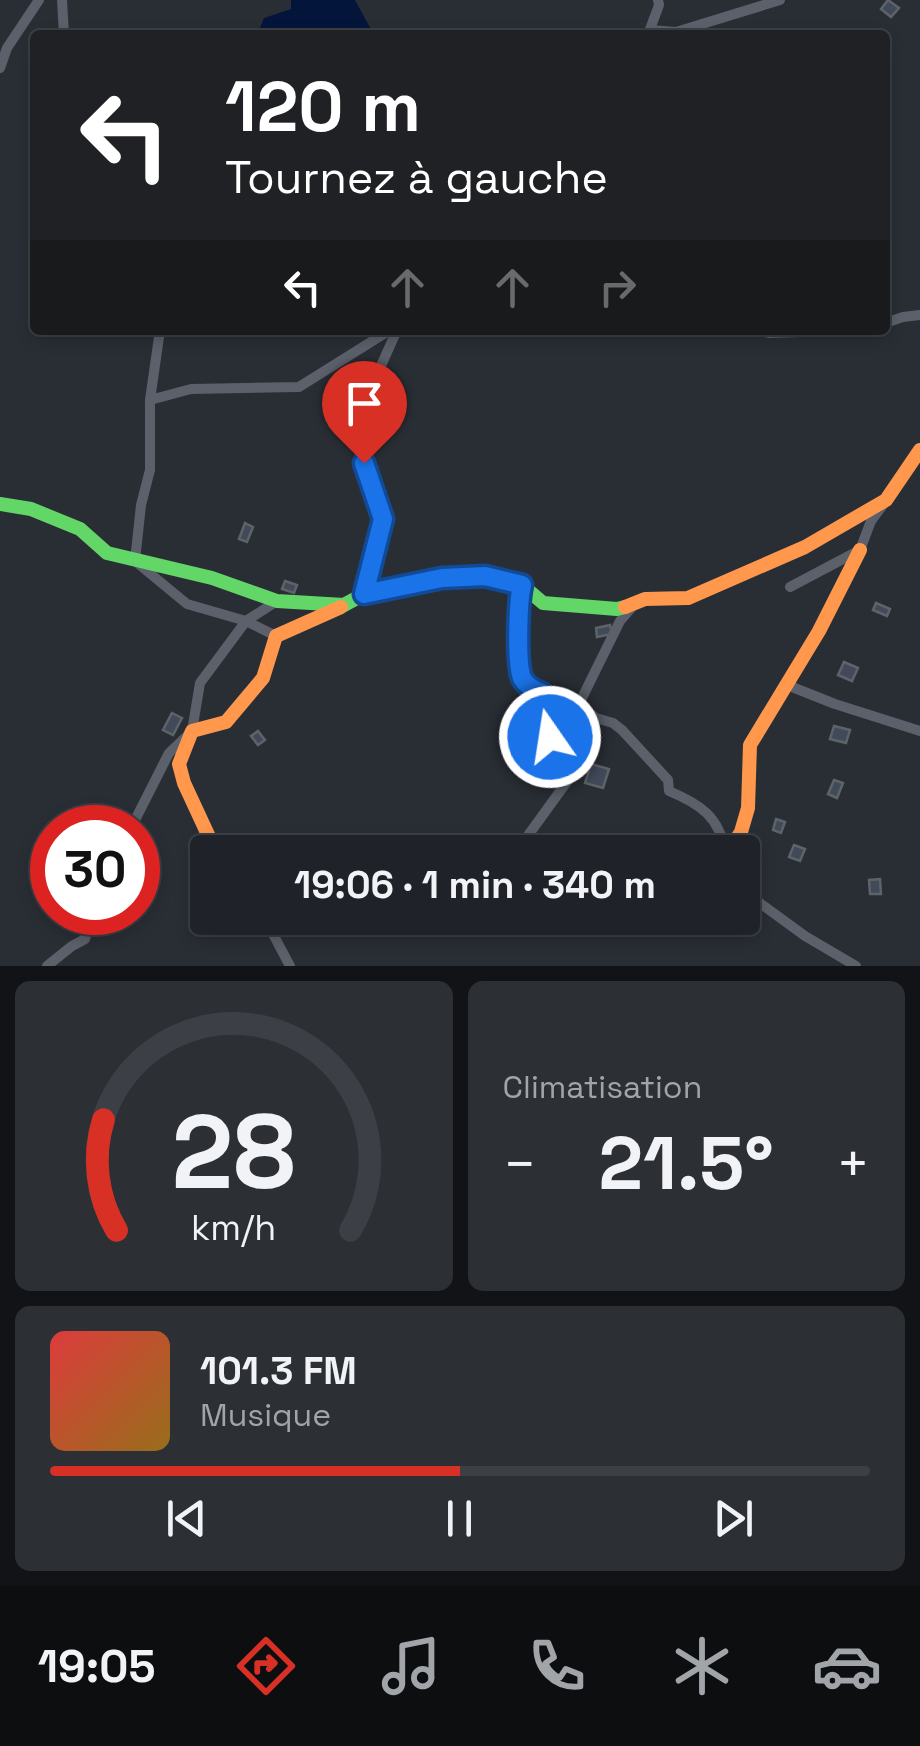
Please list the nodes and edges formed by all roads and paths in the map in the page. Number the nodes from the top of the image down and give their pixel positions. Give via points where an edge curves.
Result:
1 (39, 0) edge
2 (62, 0) edge
3 (658, 0) edge
4 (780, 0) edge
5 (64, 30) edge
6 (649, 30) edge
7 (682, 30) edge
8 (0, 68) edge
9 (920, 316) edge
10 (890, 321) edge
11 (159, 335) edge
12 (386, 335) edge
13 (392, 335) edge
14 (150, 400) junction
15 (920, 450) edge
16 (886, 500) junction
17 (0, 504) edge
18 (860, 550) junction
19 (135, 561) junction
20 (522, 585) junction
21 (790, 587) dead end
22 (364, 594) junction
23 (277, 601) junction
24 (344, 605) junction
25 (632, 606) junction
26 (246, 620) junction
27 (276, 636) junction
28 (787, 685) junction
29 (542, 693) junction
30 (579, 704) junction
31 (192, 731) junction
32 (920, 731) edge
33 (143, 805) edge
34 (208, 835) edge
35 (528, 835) edge
36 (722, 835) edge
37 (739, 835) edge
38 (760, 903) edge
39 (87, 935) edge
40 (274, 935) edge
41 (47, 966) edge
42 (290, 966) edge
43 (856, 966) edge

1 - 8 street
2 - 5 street
3 - 6 street
4 - 7 street
9 - 10 street
11 - 14 street
12 - 14 street via 299,387 191,389
13 - 22 street via 354,426 383,519
14 - 19 street via 150,470
15 - 16 street
16 - 18 street
16 - 25 street via 805,547 688,598
17 - 19 street via 80,530 107,554
18 - 21 street
18 - 28 street
19 - 23 street
19 - 26 street via 187,604
20 - 22 street via 485,576 442,578
20 - 25 street via 542,603
20 - 29 street via 522,677
22 - 24 street
23 - 24 street
23 - 26 street
24 - 27 street
25 - 30 street
26 - 27 street
26 - 31 street via 200,683
27 - 31 street via 263,678 226,722
28 - 32 street
28 - 37 street via 750,745 748,808
29 - 30 street
29 - 35 street via 538,714 574,772
30 - 36 street via 622,730 668,780 669,791 695,802
31 - 33 street via 169,753
31 - 34 street via 180,764
38 - 43 street
39 - 41 street
40 - 42 street

